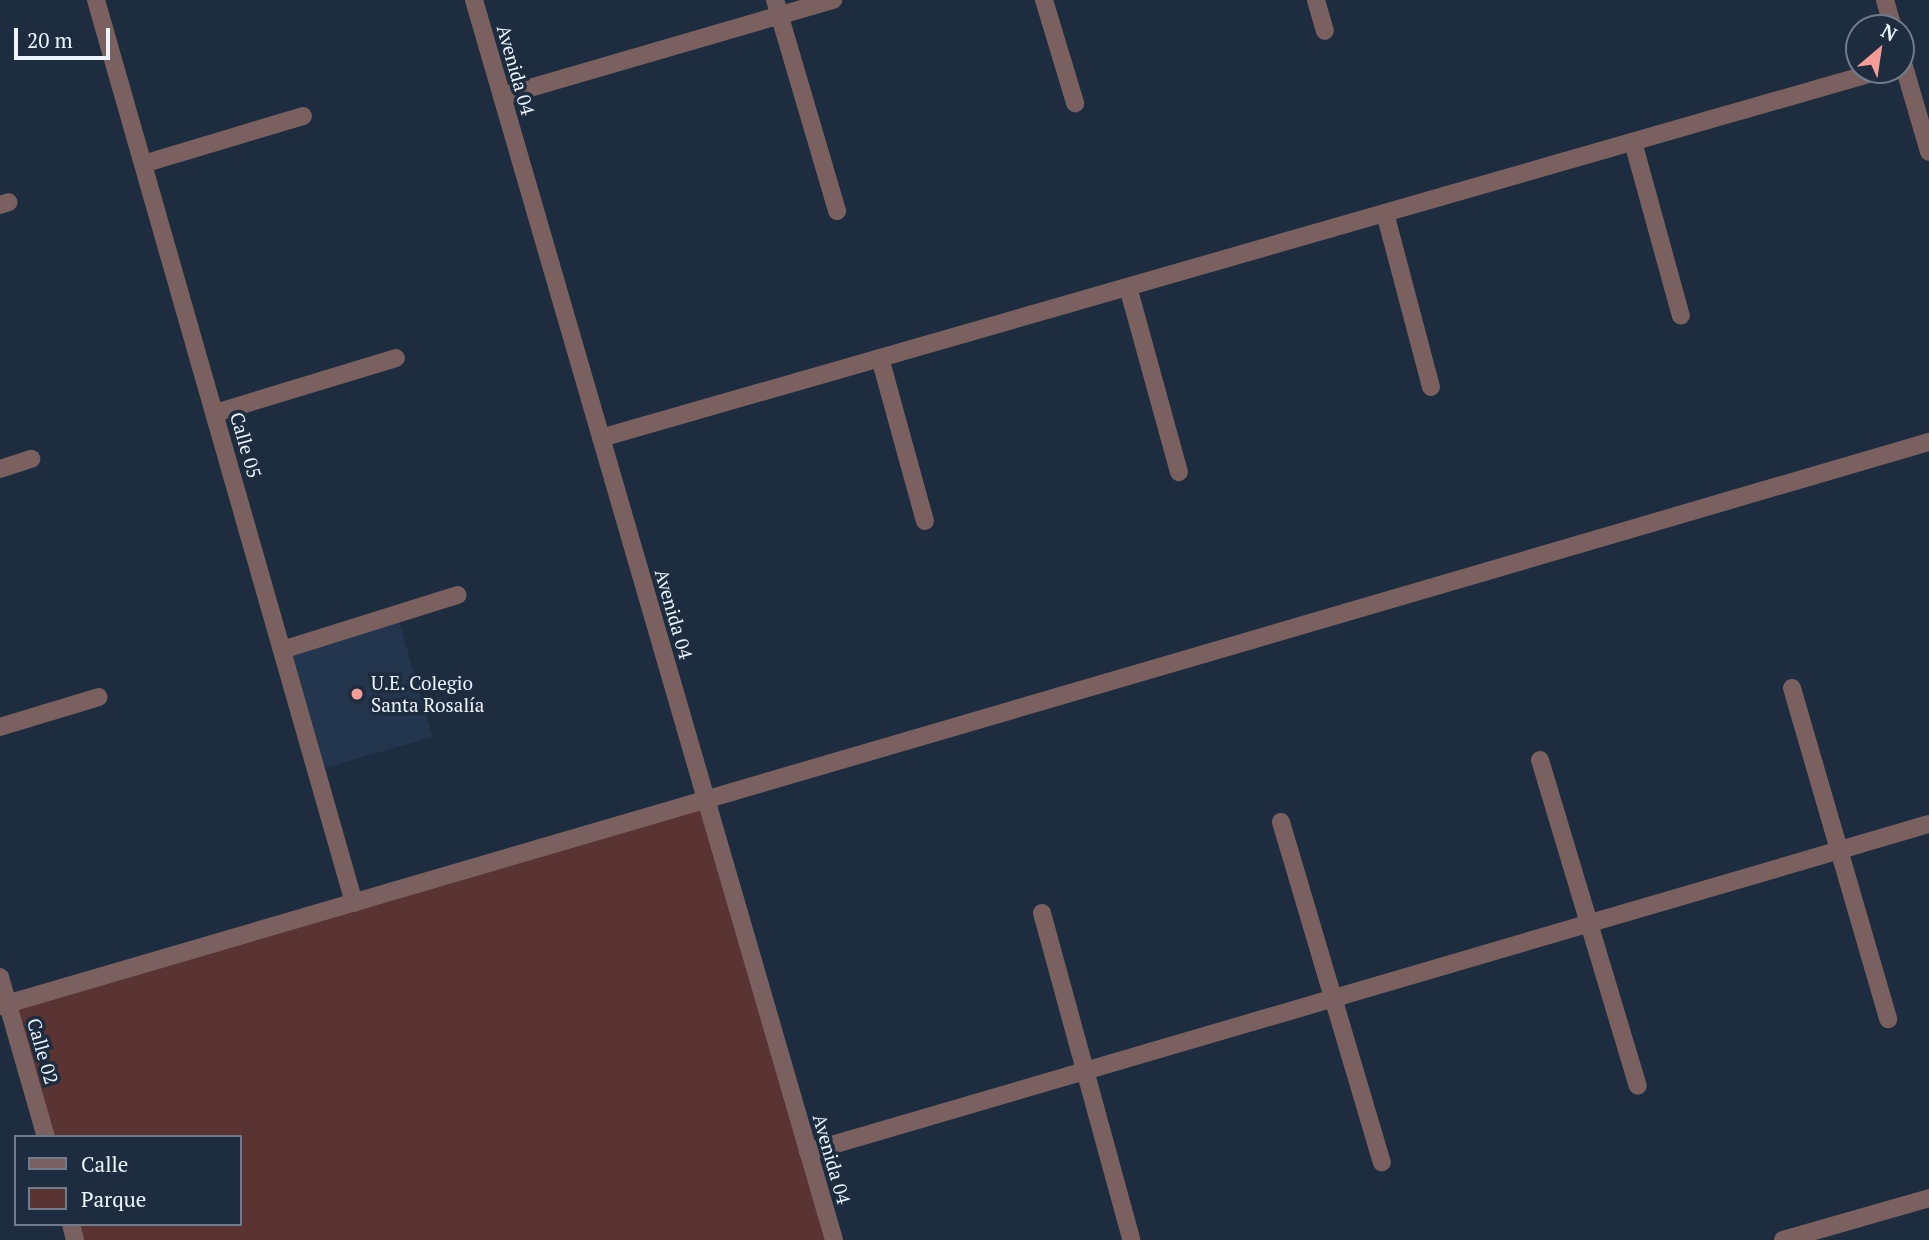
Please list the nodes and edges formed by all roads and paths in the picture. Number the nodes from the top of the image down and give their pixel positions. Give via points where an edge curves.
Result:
1 (96, 0) edge
2 (474, 0) edge
3 (833, 0) edge
4 (1044, 0) edge
5 (1316, 0) edge
6 (777, 8) edge
7 (1325, 31) dead end
8 (1845, 81) edge
9 (1909, 84) edge
10 (502, 96) junction
11 (1075, 103) dead end
12 (303, 116) dead end
13 (1633, 142) junction
14 (1929, 152) edge
15 (143, 164) junction
16 (837, 211) dead end
17 (1385, 213) junction
18 (1128, 286) junction
19 (1681, 316) dead end
20 (396, 358) dead end
21 (880, 358) junction
22 (1432, 387) dead end
23 (215, 413) junction
24 (601, 438) junction
25 (1929, 442) edge
26 (31, 460) dead end
27 (0, 468) edge
28 (1179, 472) dead end
29 (925, 521) dead end
30 (458, 595) dead end
31 (282, 650) junction
32 (1792, 688) dead end
33 (100, 697) dead end
34 (0, 727) edge
35 (1540, 760) dead end
36 (706, 800) junction
37 (1281, 821) dead end
38 (1929, 824) edge
39 (1839, 851) junction
40 (354, 903) junction
41 (1042, 913) dead end
42 (1589, 924) junction
43 (0, 977) edge
44 (1334, 999) junction
45 (4, 1005) edge
46 (1888, 1019) dead end
47 (1084, 1072) junction
48 (1638, 1086) dead end
49 (45, 1135) edge
50 (808, 1152) junction
51 (1382, 1162) dead end
52 (1929, 1198) edge
53 (1131, 1239) edge
54 (834, 1240) edge
55 (1783, 1240) edge

1 - 15 street, Calle 05
2 - 10 street, Avenida 04
3 - 6 street
4 - 11 street
5 - 7 street
6 - 10 street
6 - 16 street
8 - 13 street
9 - 14 street
10 - 24 street, Avenida 04
12 - 15 street
13 - 17 street
13 - 19 street
15 - 23 street, Calle 05
17 - 18 street
17 - 22 street
18 - 21 street
18 - 28 street
20 - 23 street
21 - 24 street
21 - 29 street
23 - 31 street, Calle 05
24 - 36 street, Avenida 04
25 - 36 street
26 - 27 street
30 - 31 street
31 - 40 street, Calle 05
32 - 39 street
33 - 34 street
35 - 42 street
36 - 40 street
36 - 50 street, Avenida 04
37 - 44 street
38 - 39 street
39 - 42 street
39 - 46 street
40 - 45 street
41 - 47 street
42 - 44 street
42 - 48 street
43 - 45 street, Calle 02
44 - 47 street
44 - 51 street
45 - 49 street, Calle 02
47 - 50 street
47 - 53 street
50 - 54 street, Avenida 04
52 - 55 street

